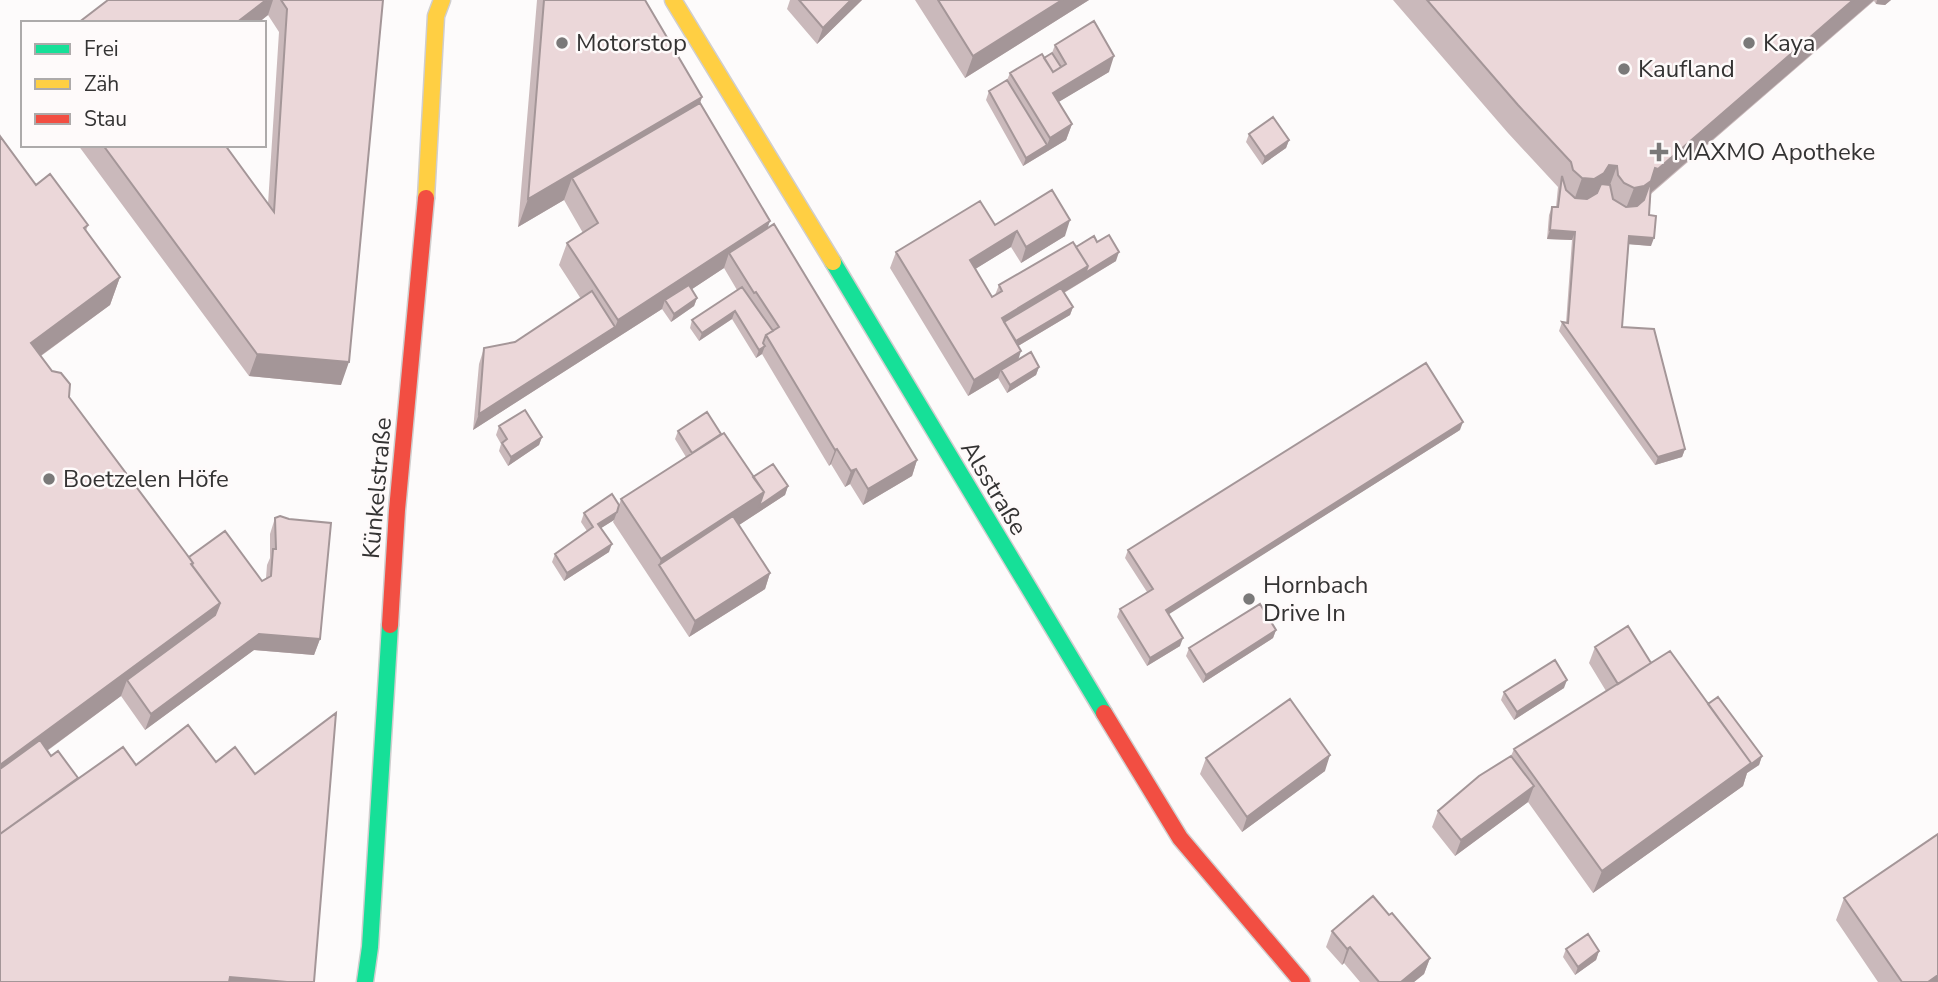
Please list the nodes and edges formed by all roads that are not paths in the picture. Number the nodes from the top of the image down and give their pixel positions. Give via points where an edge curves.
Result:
1 (442, 0) edge
2 (673, 0) edge
3 (365, 982) edge
4 (1302, 982) edge

1 - 3 street, Künkelstraße via 436,16 426,203 397,510
2 - 4 street, Alsstraße via 1181,838

